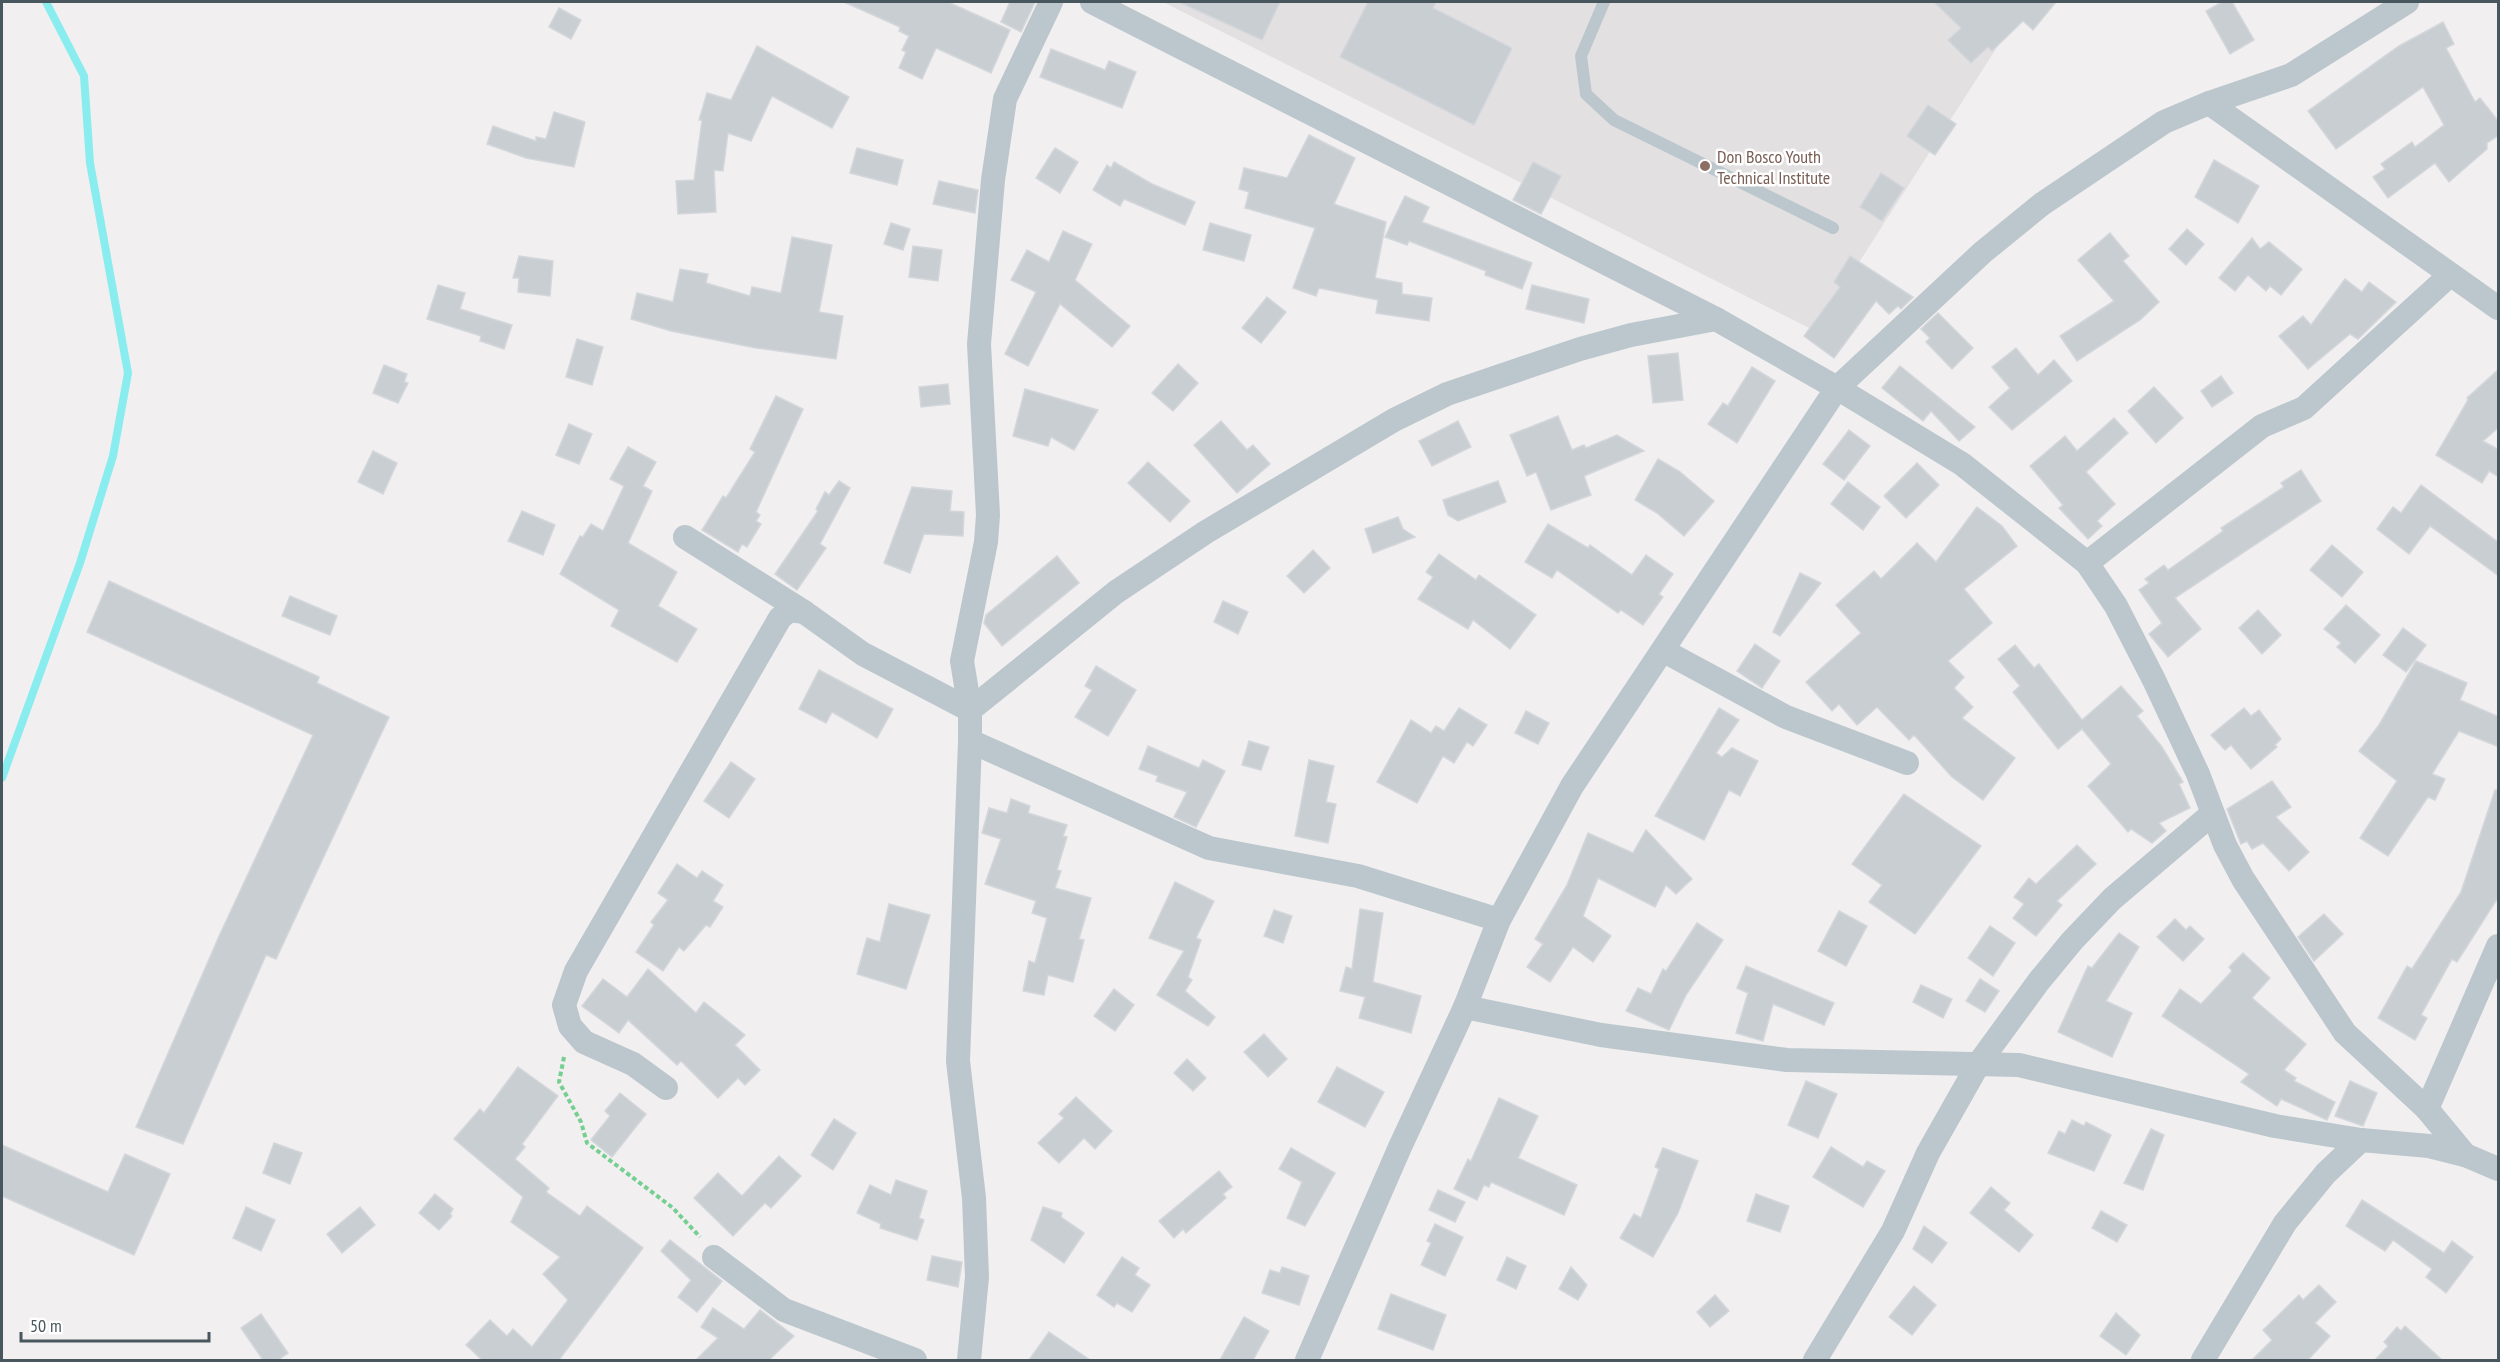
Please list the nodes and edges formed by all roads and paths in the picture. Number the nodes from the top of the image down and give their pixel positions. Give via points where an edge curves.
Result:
1 (1051, 2) edge
2 (1092, 2) edge
3 (1604, 2) edge
4 (2407, 2) edge
5 (2209, 103) junction
6 (1833, 228) dead end
7 (2451, 275) junction
8 (2499, 308) edge
9 (1716, 320) junction
10 (1837, 388) junction
11 (685, 537) dead end
12 (2087, 563) junction
13 (804, 612) junction
14 (1664, 651) junction
15 (970, 710) junction
16 (970, 741) junction
17 (1906, 763) dead end
18 (2212, 814) junction
19 (1499, 920) junction
20 (2499, 946) edge
21 (1465, 1007) junction
22 (570, 1026) junction
23 (1979, 1063) junction
24 (666, 1088) dead end
25 (2427, 1109) junction
26 (2361, 1140) junction
27 (2465, 1155) junction
28 (2499, 1169) edge
29 (714, 1257) joint
30 (915, 1360) edge
31 (969, 1360) edge
32 (1307, 1360) edge
33 (1815, 1360) edge
34 (2203, 1360) edge

1 - 15 street via 1005,99 993,180 979,344 988,514 962,661
2 - 9 street
3 - 6 lane via 1581,56 1586,94 1614,120
4 - 5 street via 2291,75
5 - 7 street
5 - 10 street via 2164,122 2042,204 1967,266
7 - 8 street
7 - 12 street via 2304,408 2262,426
9 - 10 street
9 - 15 street via 1631,335 1580,350 1447,394 1394,420 1206,532 1116,592
10 - 12 street via 1962,464
10 - 14 street
11 - 13 street
12 - 18 street via 2116,606 2154,680 2198,774
13 - 15 street via 863,654
13 - 22 street via 790,610 780,618 576,971 564,1005
14 - 17 street via 1786,717
14 - 19 street via 1572,786
15 - 16 street
16 - 19 street via 1209,848 1358,876
16 - 31 street via 958,1061 975,1209 977,1277
18 - 23 street via 2112,899 2072,941
18 - 25 street via 2243,879 2325,1006 2345,1033
19 - 21 street
20 - 25 street
21 - 23 street via 1601,1035 1767,1058
21 - 32 street
22 - 24 street via 584,1042 633,1064
22 - 29 path via 559,1082 581,1122 587,1143 673,1208
23 - 26 street via 2019,1065 2275,1126
23 - 33 street via 1928,1153 1893,1231
25 - 27 street
26 - 27 street via 2429,1146
26 - 34 street via 2326,1173 2285,1223
27 - 28 street
29 - 30 street via 784,1310

